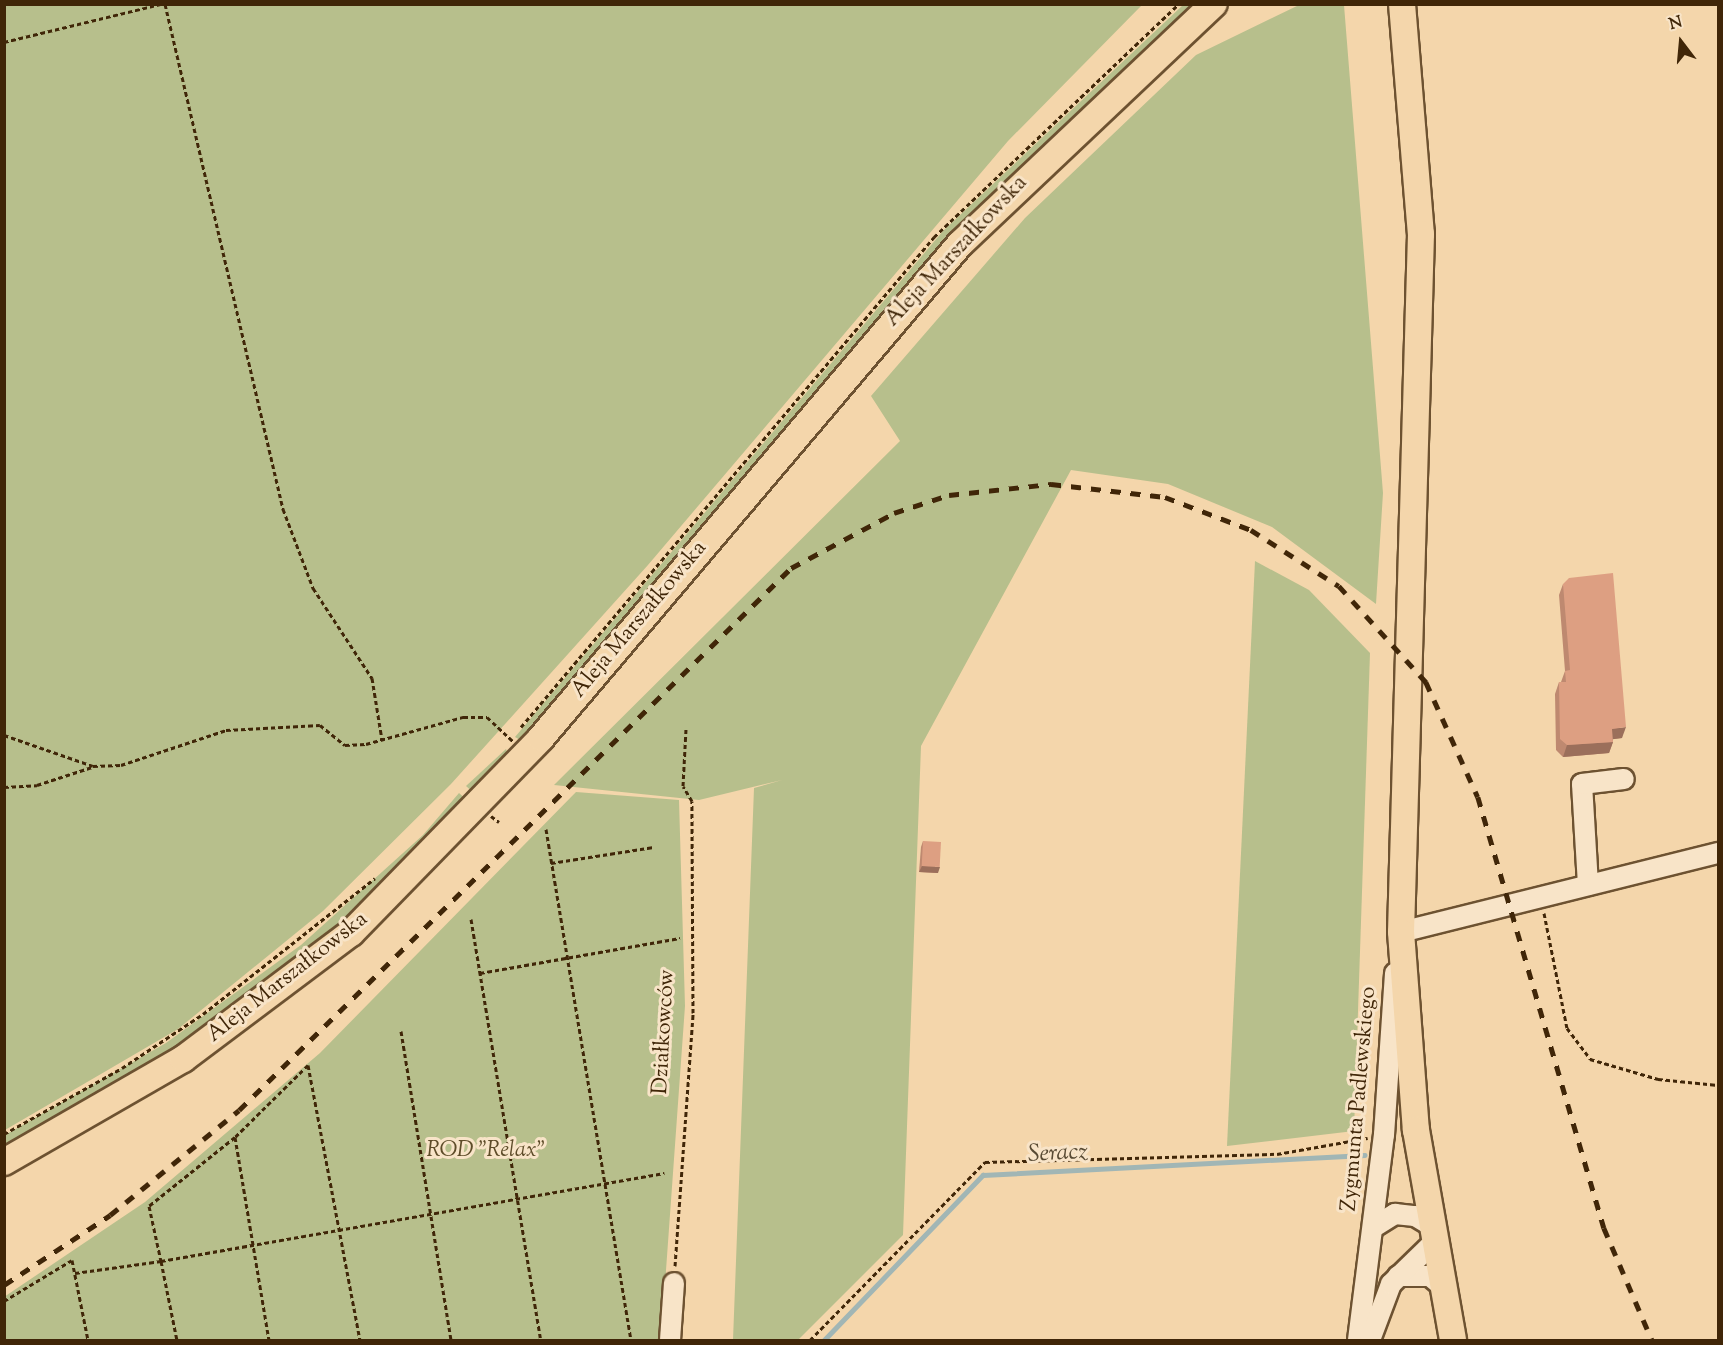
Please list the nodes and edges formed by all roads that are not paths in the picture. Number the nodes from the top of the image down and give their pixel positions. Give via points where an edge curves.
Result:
1 (1214, 4) edge
2 (1386, 4) edge
3 (1402, 4) edge
4 (1418, 277) junction
5 (1624, 779) dead end
6 (1719, 853) edge
7 (1588, 885) junction
8 (1401, 932) junction
9 (4, 1162) edge
10 (1374, 1227) junction
11 (1432, 1234) junction
12 (1398, 1276) junction
13 (674, 1283) road end
14 (1442, 1286) junction
15 (670, 1341) edge
16 (1358, 1341) edge
17 (1370, 1341) edge
18 (1453, 1341) edge

1 - 9 main road, Aleja Marszałkowska via 960,244 351,933 183,1059
2 - 4 main road
3 - 4 main road via 1420,189
4 - 8 main road
5 - 7 street via 1582,784
6 - 7 street
7 - 8 street
8 - 10 street, Zygmunta Padlewskiego
8 - 11 main road via 1416,1130
10 - 11 street, Zygmunta Padlewskiego via 1395,1214 1415,1216
10 - 16 street, Zygmunta Padlewskiego
11 - 12 street
11 - 14 main road
12 - 14 street via 1430,1276
12 - 17 street
13 - 15 street
14 - 18 main road

